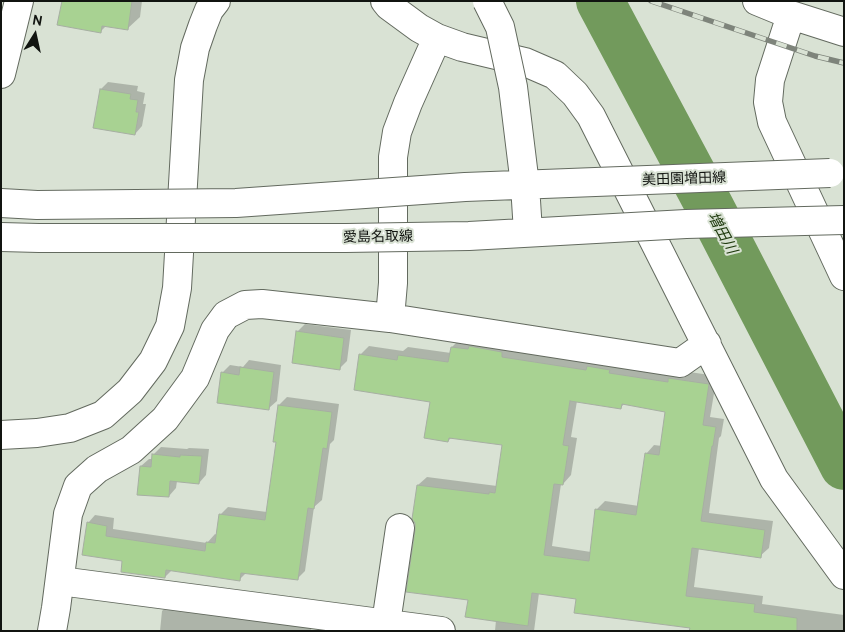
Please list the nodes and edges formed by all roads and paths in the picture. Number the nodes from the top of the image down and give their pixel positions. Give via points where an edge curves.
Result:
1 (20, 1) edge
2 (385, 1) edge
3 (487, 1) edge
4 (758, 1) edge
5 (213, 6) edge
6 (791, 15) junction
7 (844, 32) edge
8 (437, 38) junction
9 (1, 74) edge
10 (837, 174) edge
11 (525, 185) junction
12 (1, 203) edge
13 (844, 220) edge
14 (528, 232) junction
15 (1, 237) edge
16 (844, 276) edge
17 (390, 318) junction
18 (707, 344) junction
19 (1, 435) edge
20 (400, 528) dead end
21 (844, 575) edge
22 (60, 581) junction
23 (386, 623) junction
24 (52, 631) edge
25 (441, 631) edge

1 - 9 street
2 - 8 street
3 - 11 street, bridge via 500,27 508,62
4 - 6 street
5 - 19 street via 195,48 189,80 177,288 170,326 153,361 130,392 103,415 70,428
6 - 7 street
6 - 16 street via 770,80 768,102 772,122
8 - 17 street via 397,132
8 - 18 street via 525,62 555,75 576,94 591,116
10 - 11 street, 美田園増田線, bridge
11 - 12 street, bridge via 236,203
11 - 14 street, bridge
13 - 14 street, bridge
14 - 15 street, 愛島名取線, bridge via 346,238
17 - 18 street via 680,363
17 - 22 street via 262,304 245,305 226,315 195,378 166,418 131,450 97,469 78,486 68,514
18 - 21 street via 774,479
20 - 23 street
22 - 23 street
22 - 24 street
23 - 25 street

